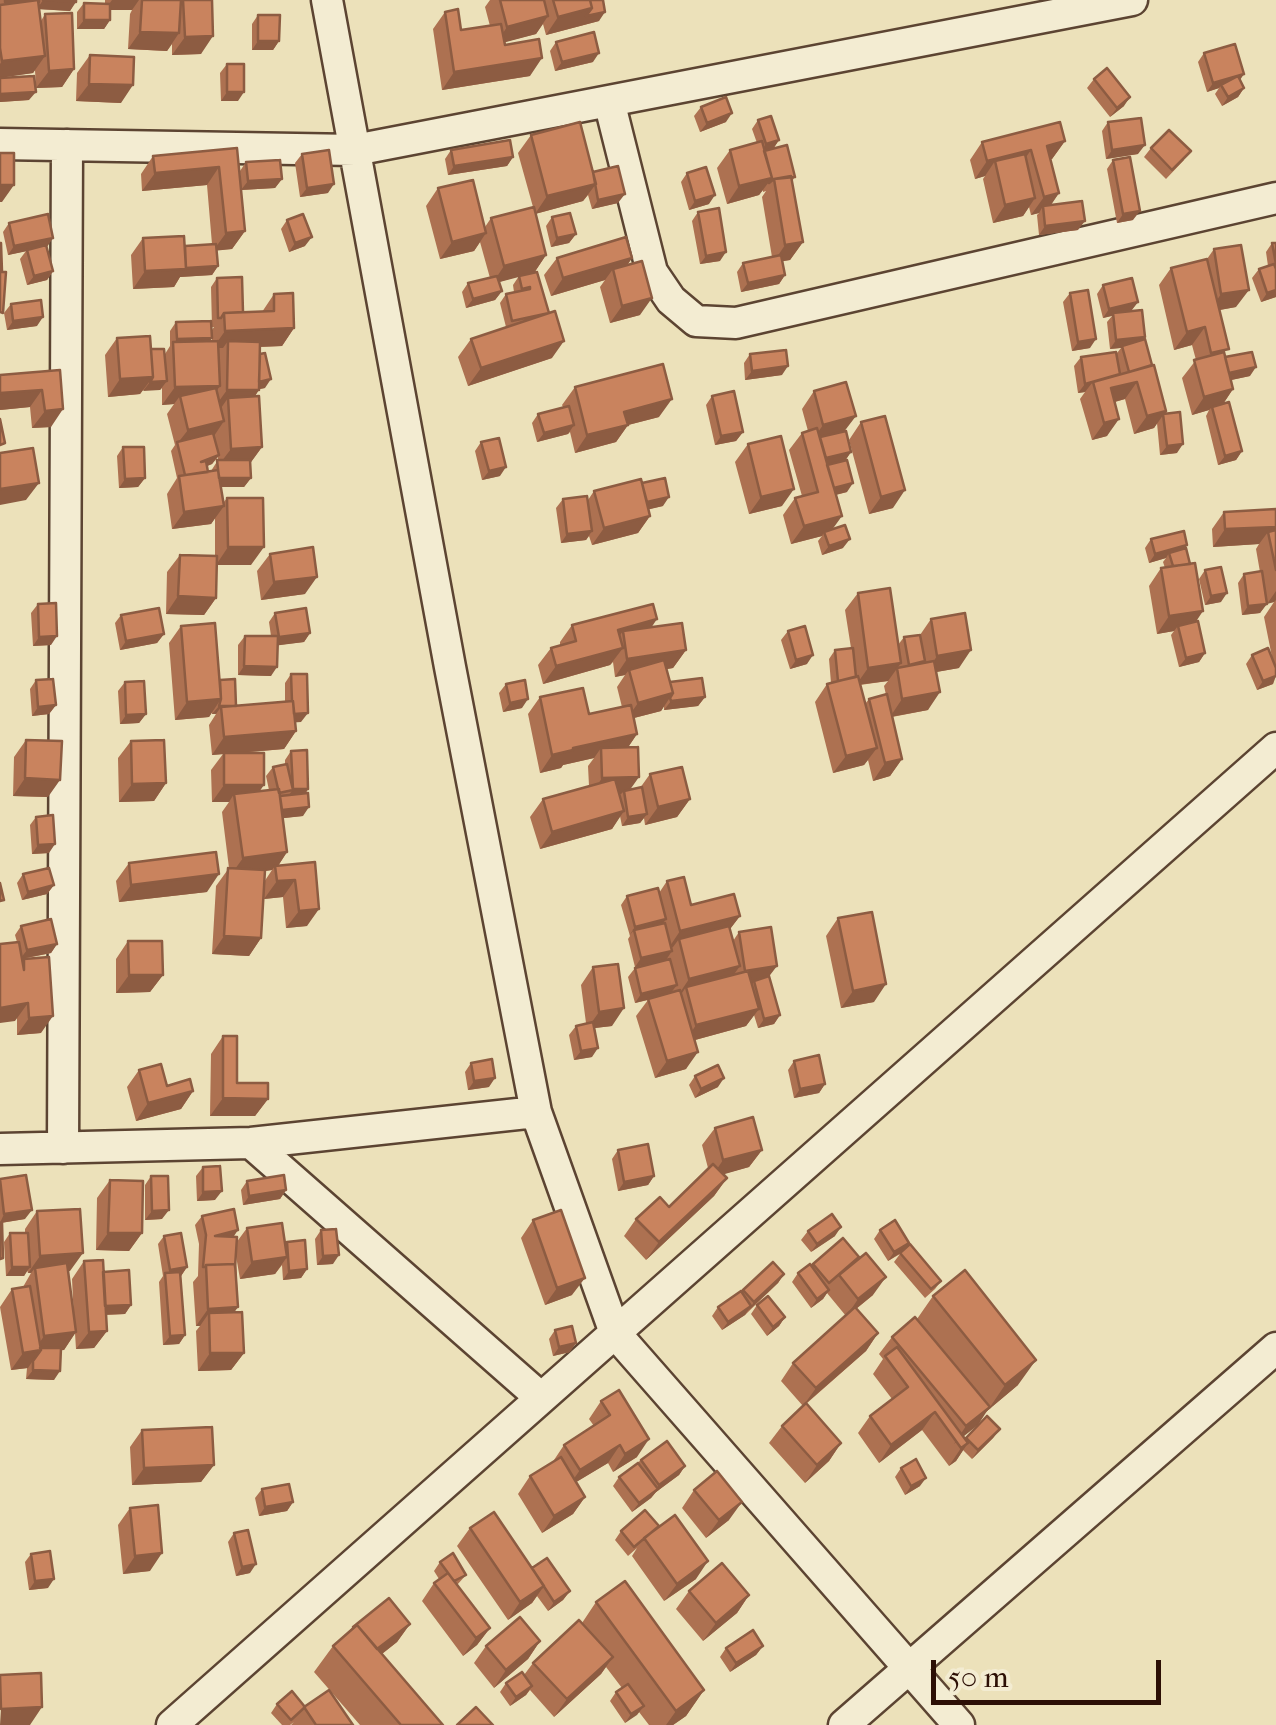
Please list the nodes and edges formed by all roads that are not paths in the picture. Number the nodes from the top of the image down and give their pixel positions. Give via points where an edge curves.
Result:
1 (327, 0) edge
2 (1132, 0) edge
3 (609, 101) junction
4 (0, 144) edge
5 (67, 145) junction
6 (355, 150) junction
7 (1276, 198) edge
8 (1276, 748) edge
9 (536, 1112) junction
10 (251, 1143) junction
11 (63, 1148) junction
12 (0, 1150) edge
13 (615, 1333) junction
14 (1276, 1348) edge
15 (541, 1398) junction
16 (910, 1668) junction
17 (172, 1725) edge
18 (844, 1725) edge
19 (959, 1725) edge

1 - 6 street
2 - 3 street
3 - 6 street
3 - 7 street via 652,272 696,320 736,322
4 - 5 street
5 - 6 street
5 - 11 street
6 - 9 street
8 - 13 street
9 - 10 street
9 - 13 street
10 - 11 street
10 - 15 street
11 - 12 street
13 - 15 street
13 - 16 street
14 - 16 street
15 - 17 street
16 - 18 street
16 - 19 street

